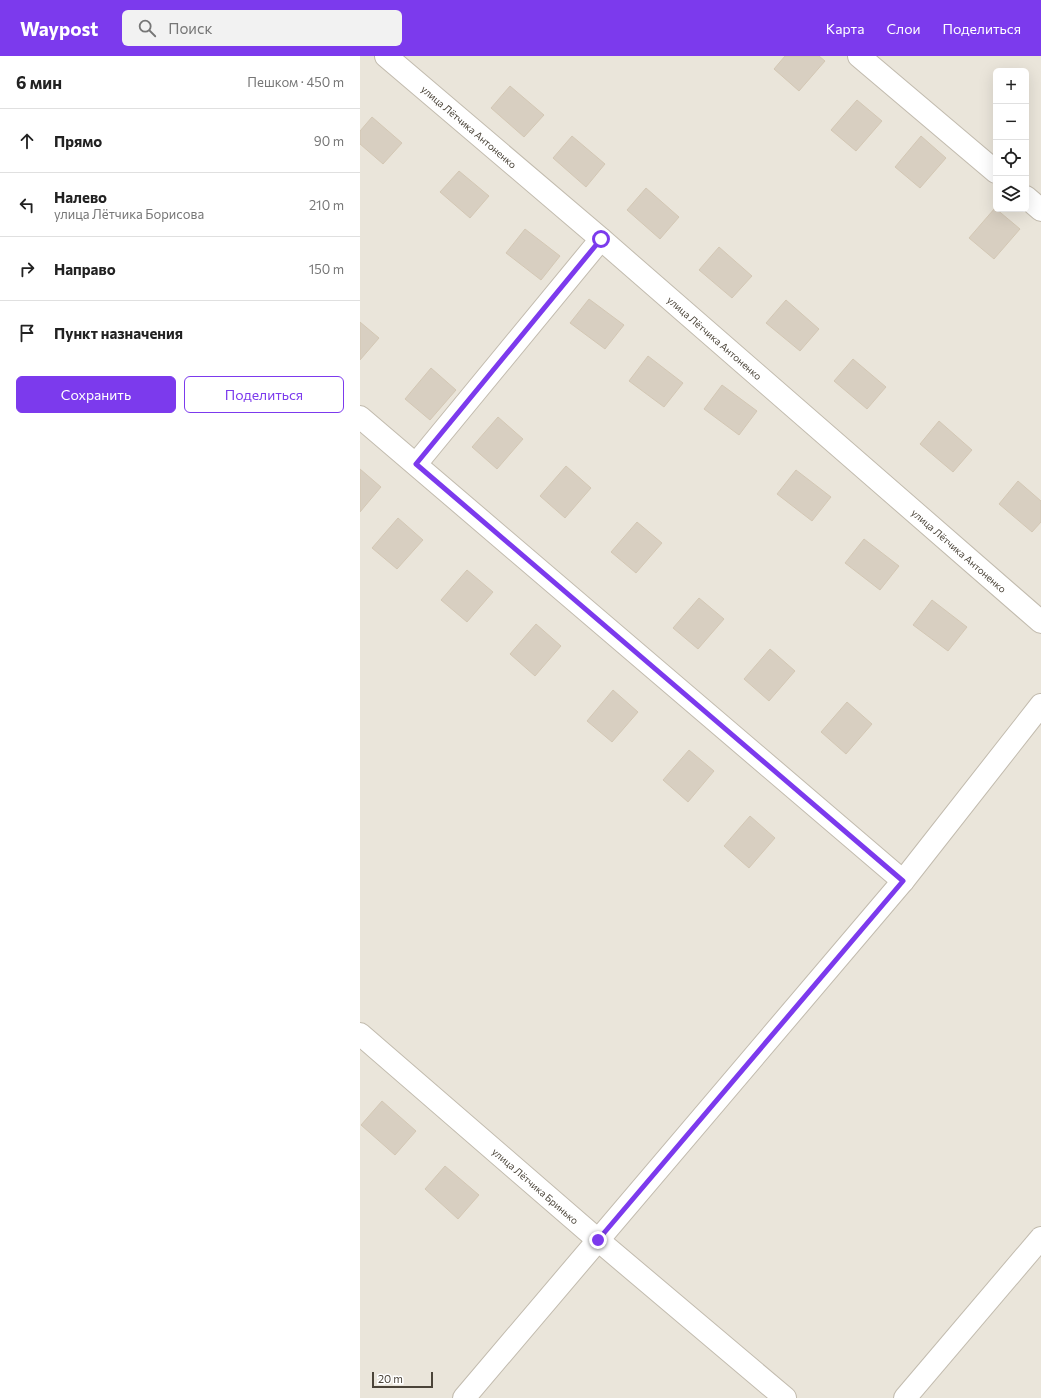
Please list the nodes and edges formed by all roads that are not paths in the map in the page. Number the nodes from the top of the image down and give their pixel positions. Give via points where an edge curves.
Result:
1 (386, 56) edge
2 (859, 56) edge
3 (993, 169) edge
4 (1029, 200) edge
5 (1041, 210) edge
6 (601, 239) junction
7 (360, 417) edge
8 (416, 464) junction
9 (1041, 622) edge
10 (1041, 706) edge
11 (903, 881) junction
12 (360, 1034) edge
13 (1041, 1238) edge
14 (598, 1240) junction
15 (464, 1398) edge
16 (785, 1398) edge
17 (905, 1398) edge

1 - 6 lane, улица Лётчика Антоненко
2 - 3 lane
4 - 5 lane
6 - 8 lane
6 - 9 lane, улица Лётчика Антоненко
7 - 8 lane
8 - 11 lane
10 - 11 lane
11 - 14 lane
12 - 14 lane, улица Лётчика Бринько
13 - 17 lane
14 - 15 lane
14 - 16 lane, улица Лётчика Бринько

